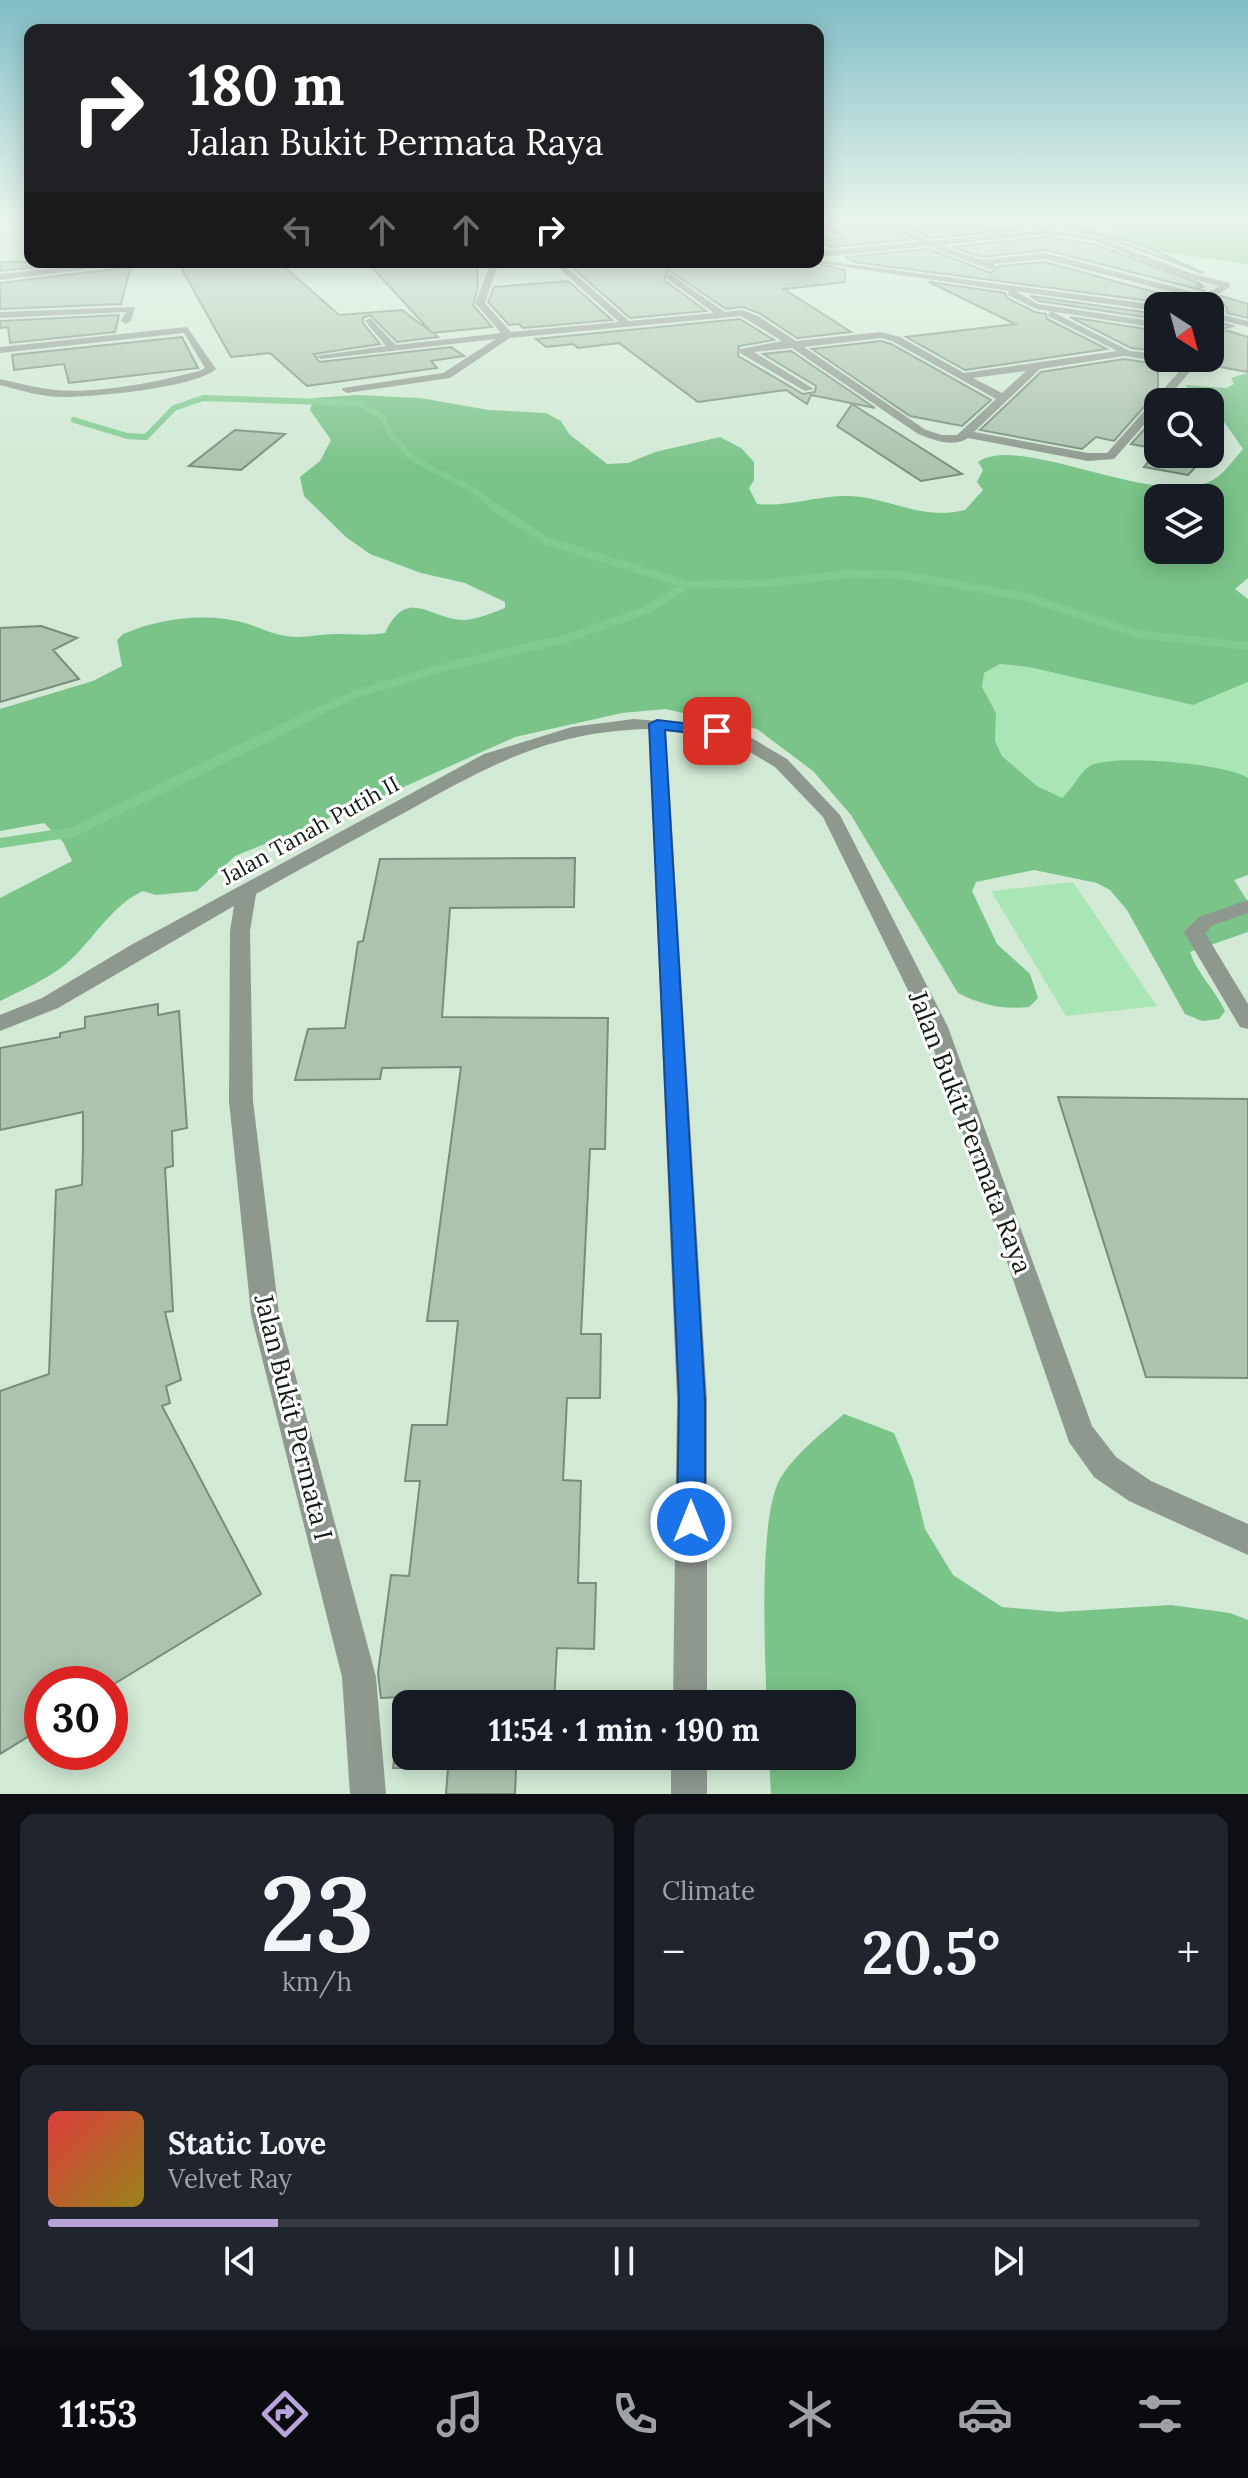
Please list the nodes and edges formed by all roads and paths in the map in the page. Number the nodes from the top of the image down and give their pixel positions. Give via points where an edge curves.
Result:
1 (480, 303) edge
2 (603, 303) edge
3 (706, 303) edge
4 (1030, 303) edge
5 (1118, 303) edge
6 (1036, 306) junction
7 (1144, 306) edge
8 (722, 314) junction
9 (0, 315) edge
10 (1224, 318) edge
11 (126, 321) dead end
12 (370, 321) dead end
13 (626, 323) junction
14 (1144, 323) edge
15 (1248, 324) edge
16 (508, 335) junction
17 (789, 344) junction
18 (394, 348) junction
19 (0, 350) edge
20 (1124, 353) junction
21 (321, 356) dead end
22 (1144, 356) edge
23 (1037, 366) junction
24 (1185, 372) edge
25 (962, 376) junction
26 (0, 382) edge
27 (1170, 388) edge
28 (809, 389) dead end
29 (347, 390) dead end
30 (1004, 399) junction
31 (1144, 418) edge
32 (966, 434) junction
33 (657, 724) junction
34 (246, 893) junction
35 (1248, 906) edge
36 (1248, 1022) edge
37 (0, 1024) edge
38 (1248, 1540) edge
39 (690, 1690) edge
40 (689, 1770) edge
41 (368, 1794) edge
42 (689, 1794) edge

1 - 16 street
2 - 13 street
3 - 8 street
4 - 6 street
5 - 7 street
6 - 14 street
6 - 20 street
8 - 13 street
8 - 17 street via 751,316
9 - 11 street via 132,309
10 - 15 street
12 - 18 street
13 - 16 street
16 - 18 street
16 - 29 street via 446,376
17 - 25 street via 885,336
17 - 28 street via 744,351
17 - 32 street via 922,432 950,440
18 - 21 street
19 - 26 street via 187,330 211,369 204,375 64,394
20 - 22 street
20 - 23 street
23 - 25 street
23 - 30 street
24 - 27 street
25 - 30 street
30 - 32 street
31 - 32 street via 1110,456 1088,457
33 - 34 street, Jalan Tanah Putih II via 565,732 502,752
33 - 38 street, Jalan Bukit Permata Raya via 717,731 744,741 781,763 831,815 937,1027 1080,1433 1105,1467 1140,1491
33 - 39 street via 692,1400
34 - 37 street, Jalan Tanah Putih II via 50,1003
34 - 41 street, Jalan Bukit Permata I via 240,945 241,1101 265,1314 359,1677
35 - 36 street via 1206,921 1194,932
40 - 42 street

